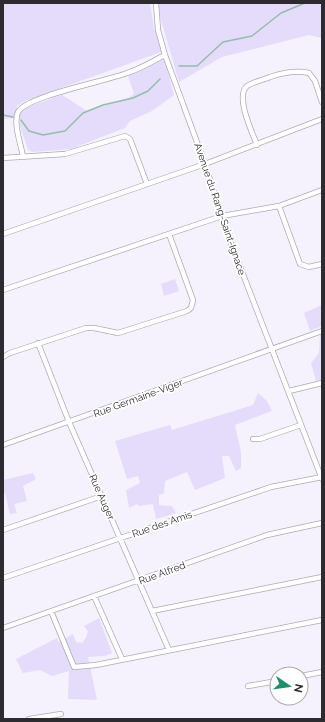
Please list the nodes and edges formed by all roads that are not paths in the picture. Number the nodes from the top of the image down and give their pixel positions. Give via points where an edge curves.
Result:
1 (156, 3) edge
2 (165, 55) junction
3 (322, 102) edge
4 (322, 119) edge
5 (257, 144) junction
6 (23, 157) junction
7 (3, 158) edge
8 (205, 164) junction
9 (147, 184) junction
10 (322, 190) edge
11 (279, 206) junction
12 (222, 216) junction
13 (3, 234) edge
14 (169, 234) junction
15 (322, 264) edge
16 (3, 290) edge
17 (322, 331) edge
18 (38, 344) junction
19 (273, 350) junction
20 (3, 357) edge
21 (322, 383) edge
22 (289, 391) junction
23 (69, 422) junction
24 (301, 425) junction
25 (253, 439) dead end
26 (3, 445) edge
27 (322, 478) edge
28 (102, 496) junction
29 (322, 523) edge
30 (3, 530) edge
31 (120, 538) junction
32 (322, 577) edge
33 (3, 578) edge
34 (139, 581) junction
35 (94, 596) junction
36 (51, 611) junction
37 (152, 611) junction
38 (322, 620) edge
39 (3, 628) edge
40 (169, 650) junction
41 (122, 659) junction
42 (322, 672) edge
43 (309, 674) edge
44 (269, 682) edge
45 (248, 686) dead end
46 (61, 714) dead end
47 (29, 719) edge

1 - 2 street, Avenue du Rang-Saint-Ignace via 158,30
2 - 6 street via 127,73 38,98 23,105 17,114
2 - 8 street, Avenue du Rang-Saint-Ignace
3 - 5 street via 309,73 300,70 248,85 243,93 243,102
4 - 5 street
5 - 8 street
6 - 7 street
6 - 9 street via 65,154 125,136 130,139
8 - 9 street
8 - 12 street, Avenue du Rang-Saint-Ignace
9 - 13 street
10 - 11 street
11 - 12 street
11 - 15 street via 300,264 309,267
12 - 14 street
12 - 19 street, Avenue du Rang-Saint-Ignace
14 - 16 street
14 - 18 street via 192,295 191,308 125,332 86,328
17 - 19 street, Rue Germaine-Viger
18 - 20 street
18 - 23 street, Rue Auger
19 - 22 street, Avenue du Rang-Saint-Ignace
19 - 23 street, Rue Germaine-Viger
21 - 22 street
22 - 24 street, Avenue du Rang-Saint-Ignace
23 - 26 street, Rue Germaine-Viger
23 - 28 street, Rue Auger
24 - 25 street
24 - 27 street, Avenue du Rang-Saint-Ignace
27 - 31 street, Rue des Amis via 271,487
28 - 30 street
28 - 31 street, Rue Auger
29 - 34 street, Rue Alfred via 267,535
31 - 33 street, Rue des Amis
31 - 34 street, Rue Auger
32 - 37 street
34 - 35 street, Rue Alfred
34 - 37 street, Rue Auger
35 - 36 street, Rue Alfred
35 - 41 street
36 - 39 street, Rue Alfred
36 - 41 street via 74,667
37 - 40 street, Rue Auger
38 - 40 street
40 - 41 street
42 - 43 street
44 - 45 street
46 - 47 street

